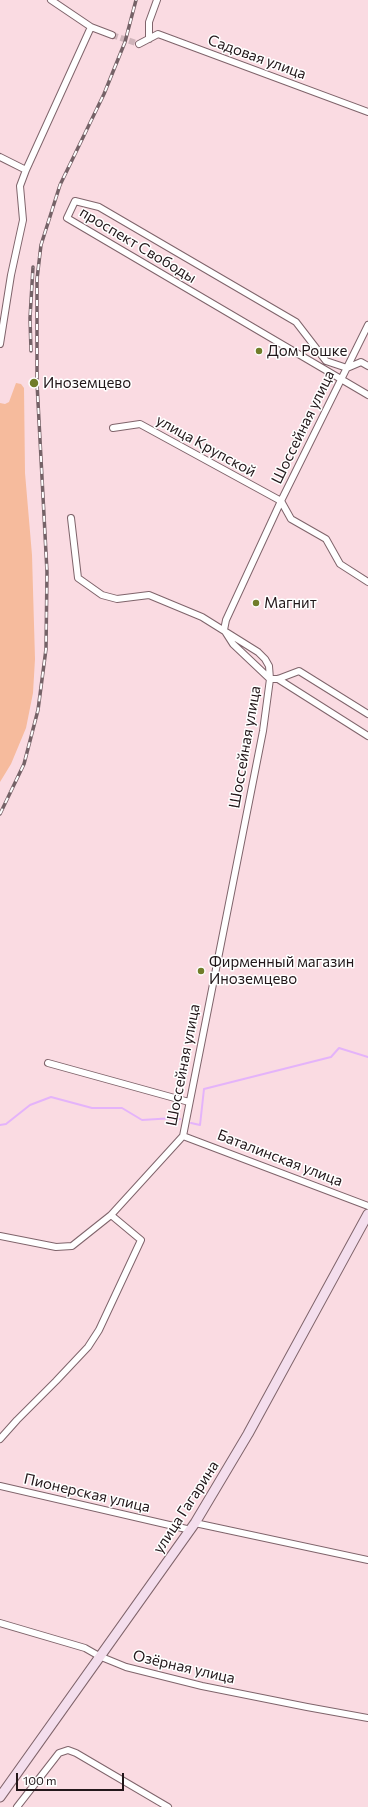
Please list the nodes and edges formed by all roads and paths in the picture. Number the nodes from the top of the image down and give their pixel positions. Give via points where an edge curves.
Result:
1 (51, 0) edge
2 (157, 0) edge
3 (91, 27) junction
4 (112, 35) tunnel mouth
5 (149, 38) junction
6 (139, 44) dead end
7 (368, 112) edge
8 (0, 157) edge
9 (26, 170) junction
10 (368, 325) edge
11 (0, 344) edge
12 (368, 366) edge
13 (346, 368) junction
14 (341, 379) junction
15 (368, 395) edge
16 (113, 428) dead end
17 (281, 501) junction
18 (72, 518) dead end
19 (368, 582) edge
20 (224, 630) junction
21 (270, 679) junction
22 (278, 679) junction
23 (368, 714) edge
24 (368, 736) edge
25 (48, 1063) dead end
26 (189, 1102) junction
27 (183, 1136) junction
28 (368, 1206) edge
29 (368, 1214) edge
30 (111, 1215) junction
31 (0, 1236) edge
32 (0, 1439) edge
33 (0, 1486) edge
34 (193, 1527) junction
35 (368, 1560) edge
36 (0, 1623) edge
37 (99, 1656) junction
38 (368, 1718) edge
39 (0, 1797) edge
40 (17, 1807) edge
41 (168, 1807) edge

1 - 3 street
2 - 5 street via 149,22
3 - 4 street
3 - 9 street
5 - 6 street, Садовая улица
5 - 7 street, Садовая улица via 158,34
8 - 9 street
9 - 11 street via 20,186 22,220
10 - 13 street, Шоссейная улица
12 - 13 street, проспект Свободы via 361,362
13 - 14 street, Шоссейная улица
13 - 14 street, проспект Свободы via 326,362 296,322 99,207 75,201 67,218
14 - 15 street, проспект Свободы
14 - 17 street, Шоссейная улица
16 - 17 street, улица Крупской via 140,424
17 - 19 street via 290,519 326,538 340,564
17 - 20 street, Шоссейная улица via 226,620
18 - 20 street via 78,578 102,594 117,599 149,595 202,617
20 - 21 street via 233,644
20 - 21 street via 265,659 269,666
21 - 22 street
21 - 26 street, Шоссейная улица via 263,732
22 - 23 street via 299,671
22 - 24 street
25 - 26 street
26 - 27 street, Шоссейная улица
27 - 28 street, Баталинская улица
27 - 30 street, Шоссейная улица
29 - 34 main road, улица Гагарина via 248,1434
30 - 31 street, Шоссейная улица via 72,1246 56,1247
30 - 32 street via 141,1240 99,1330 88,1347
33 - 34 street, Пионерская улица
34 - 35 street, Пионерская улица
34 - 37 main road, улица Гагарина
36 - 37 street, Озёрная улица via 85,1648
37 - 38 street, Озёрная улица via 126,1667 202,1686
37 - 39 main road, улица Гагарина
40 - 41 street via 59,1753 68,1750

